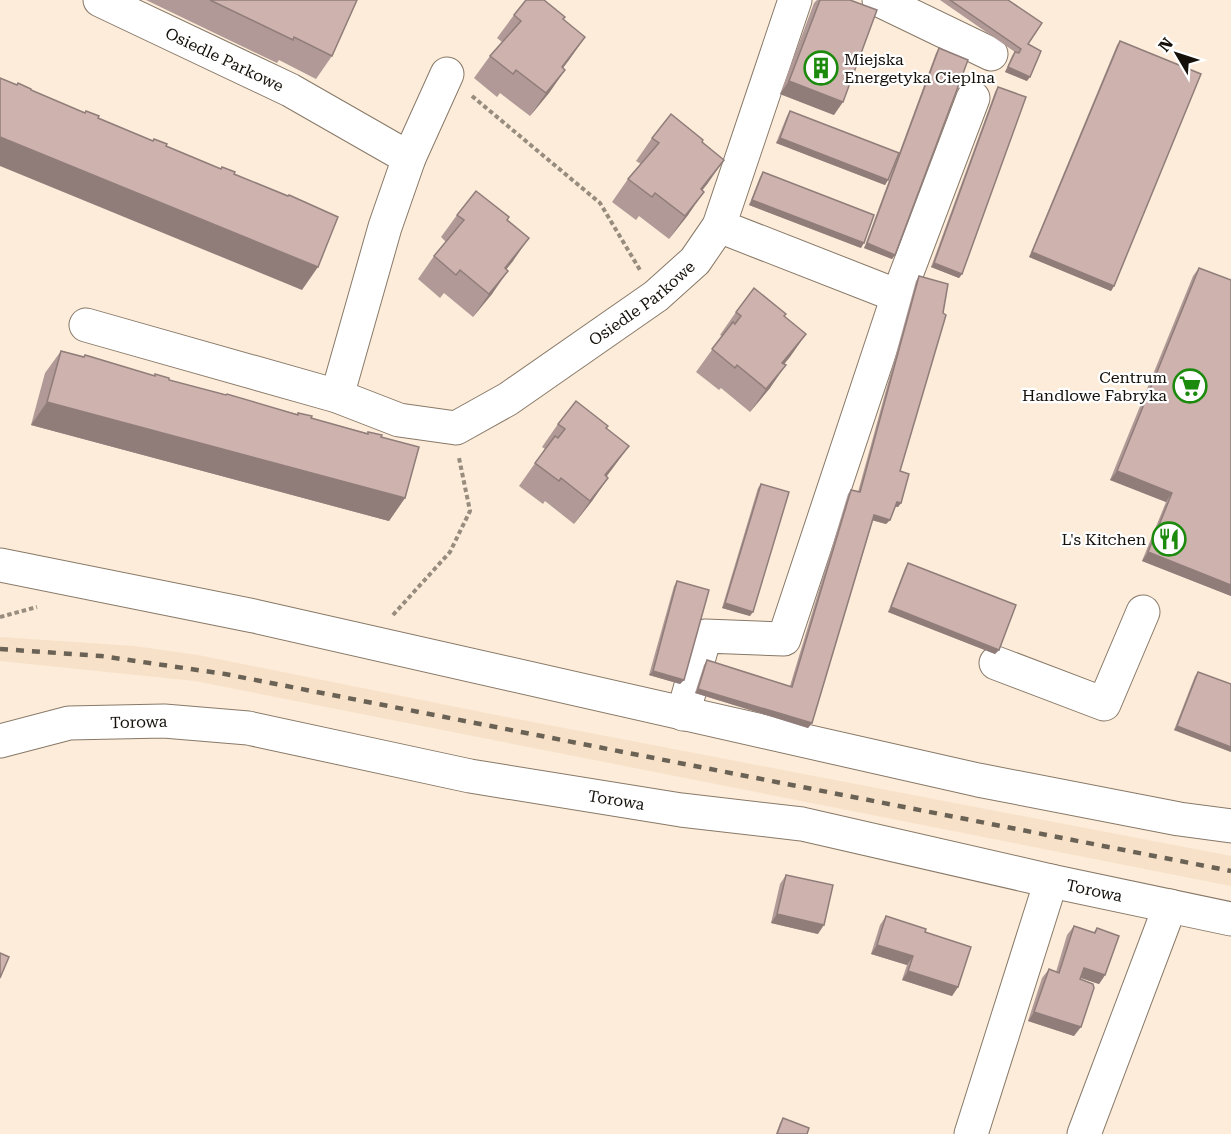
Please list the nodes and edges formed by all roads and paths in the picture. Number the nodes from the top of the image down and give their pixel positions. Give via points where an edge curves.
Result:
1 (100, 0) edge
2 (795, 0) edge
3 (879, 0) edge
4 (991, 54) dead end
5 (447, 74) joint
6 (973, 98) dead end
7 (409, 158) junction
8 (719, 226) junction
9 (656, 296) junction
10 (898, 296) junction
11 (86, 325) dead end
12 (337, 396) junction
13 (456, 428) junction
14 (0, 565) edge
15 (1143, 612) dead end
16 (370, 643) junction
17 (996, 663) dead end
18 (683, 714) junction
19 (0, 741) edge
20 (1231, 826) edge
21 (1051, 881) junction
22 (1170, 906) junction
23 (1231, 919) edge
24 (971, 1134) edge
25 (1084, 1134) edge

1 - 7 street, Osiedle Parkowe via 290,90
2 - 8 street, Osiedle Parkowe
3 - 4 street
5 - 7 street
5 - 9 path via 600,203
6 - 10 street
7 - 12 street
8 - 9 street, Osiedle Parkowe via 695,261
8 - 10 street
9 - 13 street, Osiedle Parkowe via 508,399
10 - 18 street via 784,639 705,636
11 - 12 street
12 - 13 street via 399,420
13 - 16 path via 470,511 450,552
14 - 16 street
15 - 17 street via 1104,704
16 - 18 street
18 - 20 street via 978,780
19 - 21 street, Torowa via 69,723 164,720 248,728 470,776 681,810 802,824
21 - 22 street, Torowa
21 - 24 street
22 - 23 street, Torowa
22 - 25 street

